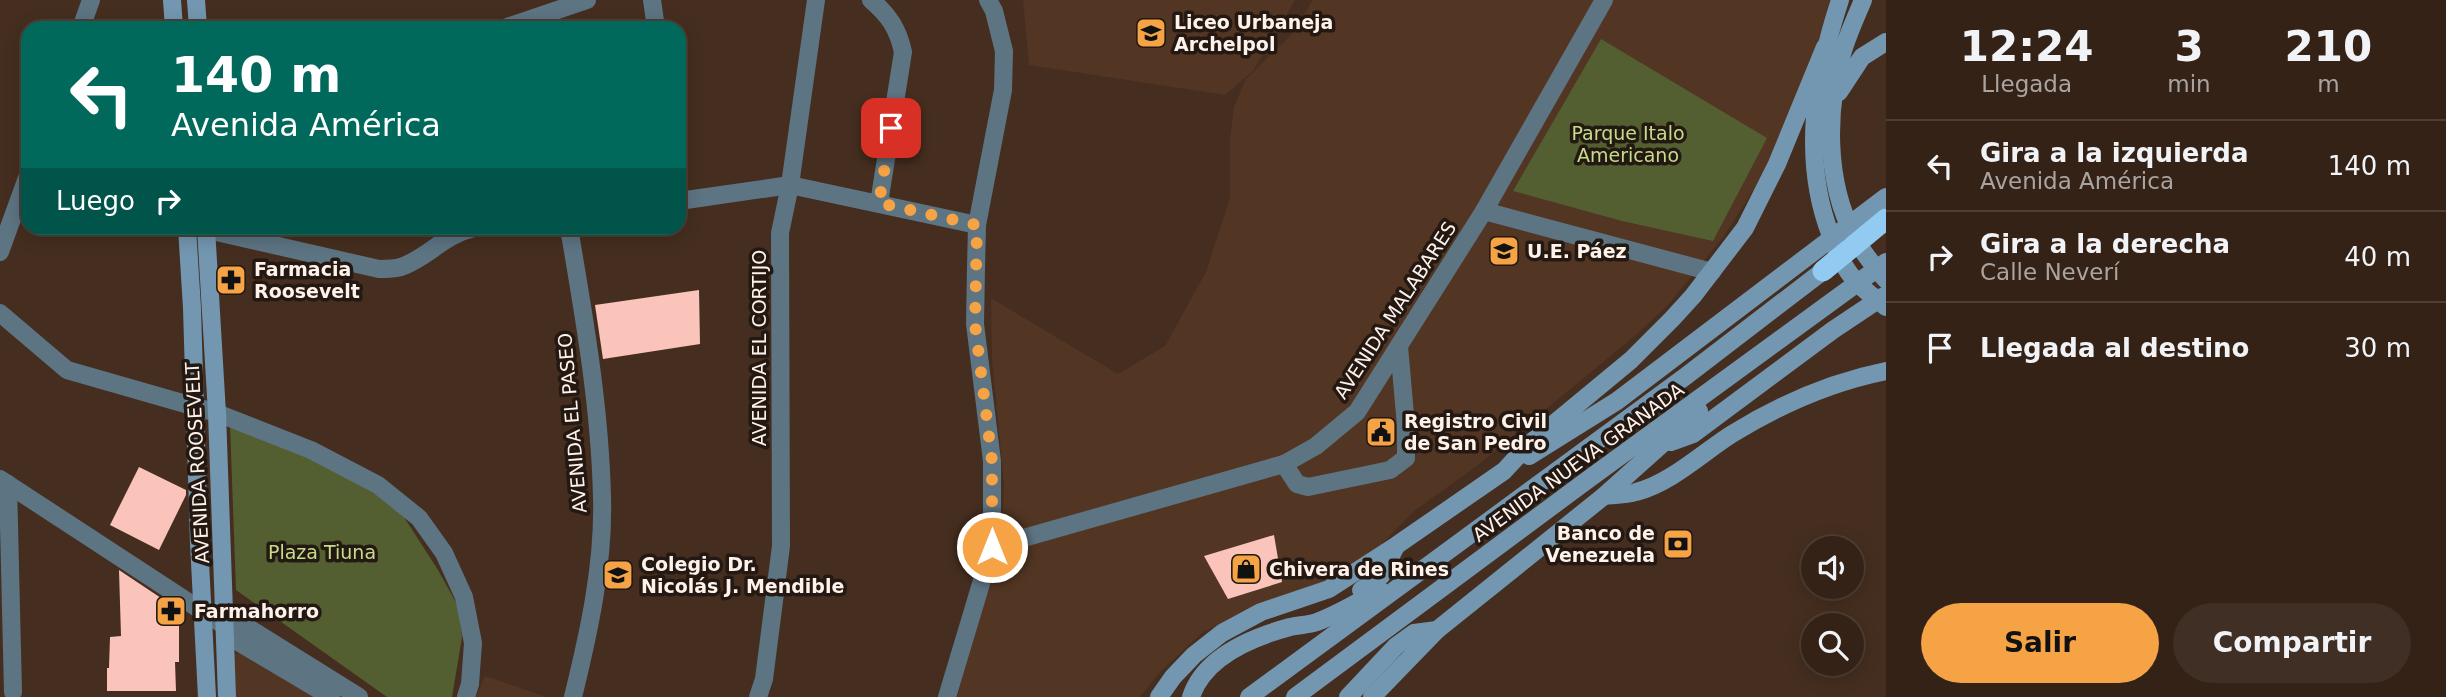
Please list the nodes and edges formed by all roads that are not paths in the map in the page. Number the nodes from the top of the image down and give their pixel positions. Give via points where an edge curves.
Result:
1 (92, 0) edge
2 (172, 0) edge
3 (196, 0) edge
4 (587, 0) edge
5 (652, 0) edge
6 (816, 0) edge
7 (871, 0) edge
8 (988, 0) edge
9 (1604, 0) edge
10 (1840, 0) edge
11 (1863, 0) edge
12 (84, 21) edge
13 (174, 21) edge
14 (198, 21) edge
15 (525, 21) edge
16 (655, 21) edge
17 (1886, 41) edge
18 (1825, 47) junction
19 (1832, 104) junction
20 (790, 185) junction
21 (21, 194) edge
22 (1886, 197) edge
23 (686, 200) edge
24 (879, 203) junction
25 (1484, 211) junction
26 (1886, 219) edge
27 (977, 225) junction
28 (1886, 229) edge
29 (187, 235) edge
30 (204, 235) edge
31 (233, 235) edge
32 (453, 235) edge
33 (570, 235) edge
34 (0, 252) edge
35 (1886, 262) edge
36 (1824, 271) junction
37 (1712, 272) junction
38 (1886, 280) edge
39 (1886, 294) edge
40 (1886, 307) edge
41 (0, 313) edge
42 (1399, 346) junction
43 (1886, 371) edge
44 (1718, 386) junction
45 (195, 407) junction
46 (217, 413) junction
47 (1662, 446) junction
48 (1284, 464) junction
49 (1504, 471) junction
50 (4, 482) edge
51 (1604, 496) junction
52 (1397, 545) junction
53 (992, 547) junction
54 (1407, 582) junction
55 (1414, 610) junction
56 (203, 613) junction
57 (1316, 622) junction
58 (225, 626) junction
59 (1437, 630) junction
60 (1371, 671) junction
61 (13, 692) dead end
62 (206, 697) edge
63 (227, 697) edge
64 (331, 697) edge
65 (359, 697) edge
66 (466, 697) edge
67 (573, 697) edge
68 (758, 697) edge
69 (947, 697) edge
70 (1159, 697) edge
71 (1191, 697) edge
72 (1249, 697) edge
73 (1295, 697) edge
74 (1348, 697) edge
75 (1372, 697) edge

1 - 12 street
2 - 13 main road
3 - 14 main road
4 - 15 street
5 - 16 street
6 - 20 street, AVENIDA EL CORTIJO
7 - 24 street via 891,19 903,52
8 - 27 street via 1004,51 1003,90
9 - 25 street, AVENIDA MALABARES
10 - 18 main road
11 - 19 main road via 1843,51
17 - 19 main road via 1862,57
18 - 37 main road via 1745,228
18 - 40 main road via 1813,150 1821,207 1853,278
19 - 38 main road via 1832,160 1839,198 1854,237
20 - 23 street
20 - 24 street
20 - 68 street, AVENIDA EL CORTIJO via 780,233 781,546
21 - 34 street
22 - 49 main road via 1617,401
24 - 27 street
25 - 37 street
25 - 42 street, AVENIDA MALABARES
26 - 36 highway
27 - 53 street via 975,324 992,461
28 - 36 highway
29 - 45 main road, AVENIDA ROOSEVELT
30 - 46 main road, AVENIDA ROOSEVELT
31 - 32 street via 379,269 399,268
33 - 67 street, AVENIDA EL PASEO via 592,380 602,497 600,553
35 - 44 main road, AVENIDA NUEVA GRANADA
36 - 54 main road, AVENIDA NUEVA GRANADA
37 - 49 main road via 1639,352 1527,446
39 - 47 main road via 1693,434
41 - 45 street via 67,370
42 - 48 street, AVENIDA MALABARES via 1357,412 1316,446
42 - 48 street via 1406,458 1390,470 1308,487 1297,484
43 - 51 main road via 1799,399 1637,492
44 - 47 main road via 1707,403
44 - 55 main road, AVENIDA NUEVA GRANADA
45 - 46 street
45 - 56 main road, AVENIDA ROOSEVELT
46 - 58 main road, AVENIDA ROOSEVELT
46 - 66 street via 322,455 378,485 419,518 444,553 464,597 473,643
47 - 51 main road
48 - 53 street, AVENIDA MALABARES
49 - 52 main road
50 - 56 street
50 - 61 street
51 - 59 main road
52 - 57 main road via 1381,576
52 - 70 main road via 1329,589 1261,612 1222,633 1194,655
53 - 69 street
54 - 57 main road via 1386,587
54 - 72 main road, AVENIDA NUEVA GRANADA
55 - 60 main road via 1382,641
55 - 73 main road, AVENIDA NUEVA GRANADA
56 - 58 street
56 - 62 main road, AVENIDA ROOSEVELT
57 - 71 main road via 1262,637 1228,654 1210,668
58 - 63 main road, AVENIDA ROOSEVELT
58 - 64 street via 240,643
58 - 65 street via 247,627
59 - 60 main road via 1414,633
59 - 75 main road
60 - 74 main road

